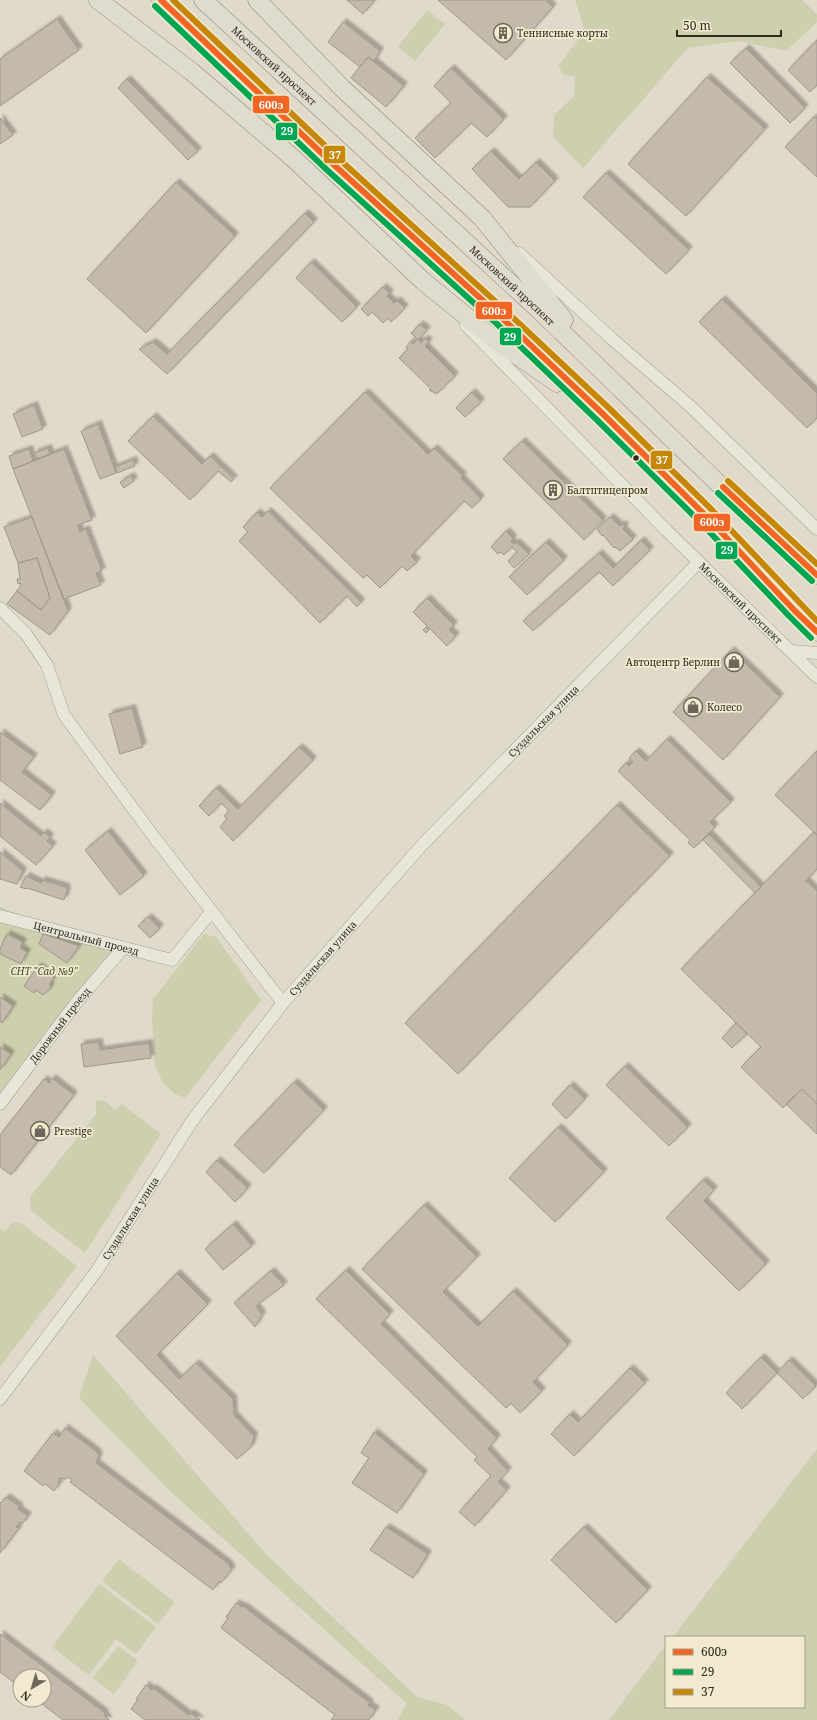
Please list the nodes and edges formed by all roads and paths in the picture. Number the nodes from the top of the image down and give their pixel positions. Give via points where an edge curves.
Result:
1 (89, 0) edge
2 (98, 0) edge
3 (161, 0) edge
4 (203, 0) edge
5 (257, 0) edge
6 (109, 6) edge
7 (482, 218) junction
8 (423, 281) junction
9 (613, 379) junction
10 (604, 415) junction
11 (817, 529) edge
12 (699, 562) junction
13 (817, 575) edge
14 (0, 608) edge
15 (817, 632) edge
16 (791, 651) junction
17 (817, 653) edge
18 (817, 677) edge
19 (210, 912) junction
20 (0, 916) edge
21 (123, 948) junction
22 (283, 1003) junction
23 (0, 1104) edge
24 (0, 1399) edge

1 - 6 main road
2 - 6 main road
3 - 10 main road via 332,164 502,318
4 - 9 main road, Московский проспект
5 - 7 main road via 342,88
6 - 8 main road via 192,72 294,159
7 - 9 main road
7 - 11 street via 612,339 690,406
8 - 10 main road via 500,343
8 - 12 street, Московский проспект
9 - 13 main road, Московский проспект via 752,516
10 - 15 main road via 706,516
12 - 16 street, Московский проспект
12 - 22 street, Суздальская улица via 423,844
14 - 19 street via 26,634 47,665 64,715
16 - 17 street
16 - 18 street, Московский проспект
19 - 21 street, Центральный проезд via 172,960
19 - 22 street
20 - 21 street, Центральный проезд
21 - 23 street, Дорожный проезд via 76,1003
22 - 24 street, Суздальская улица via 192,1121 96,1272

